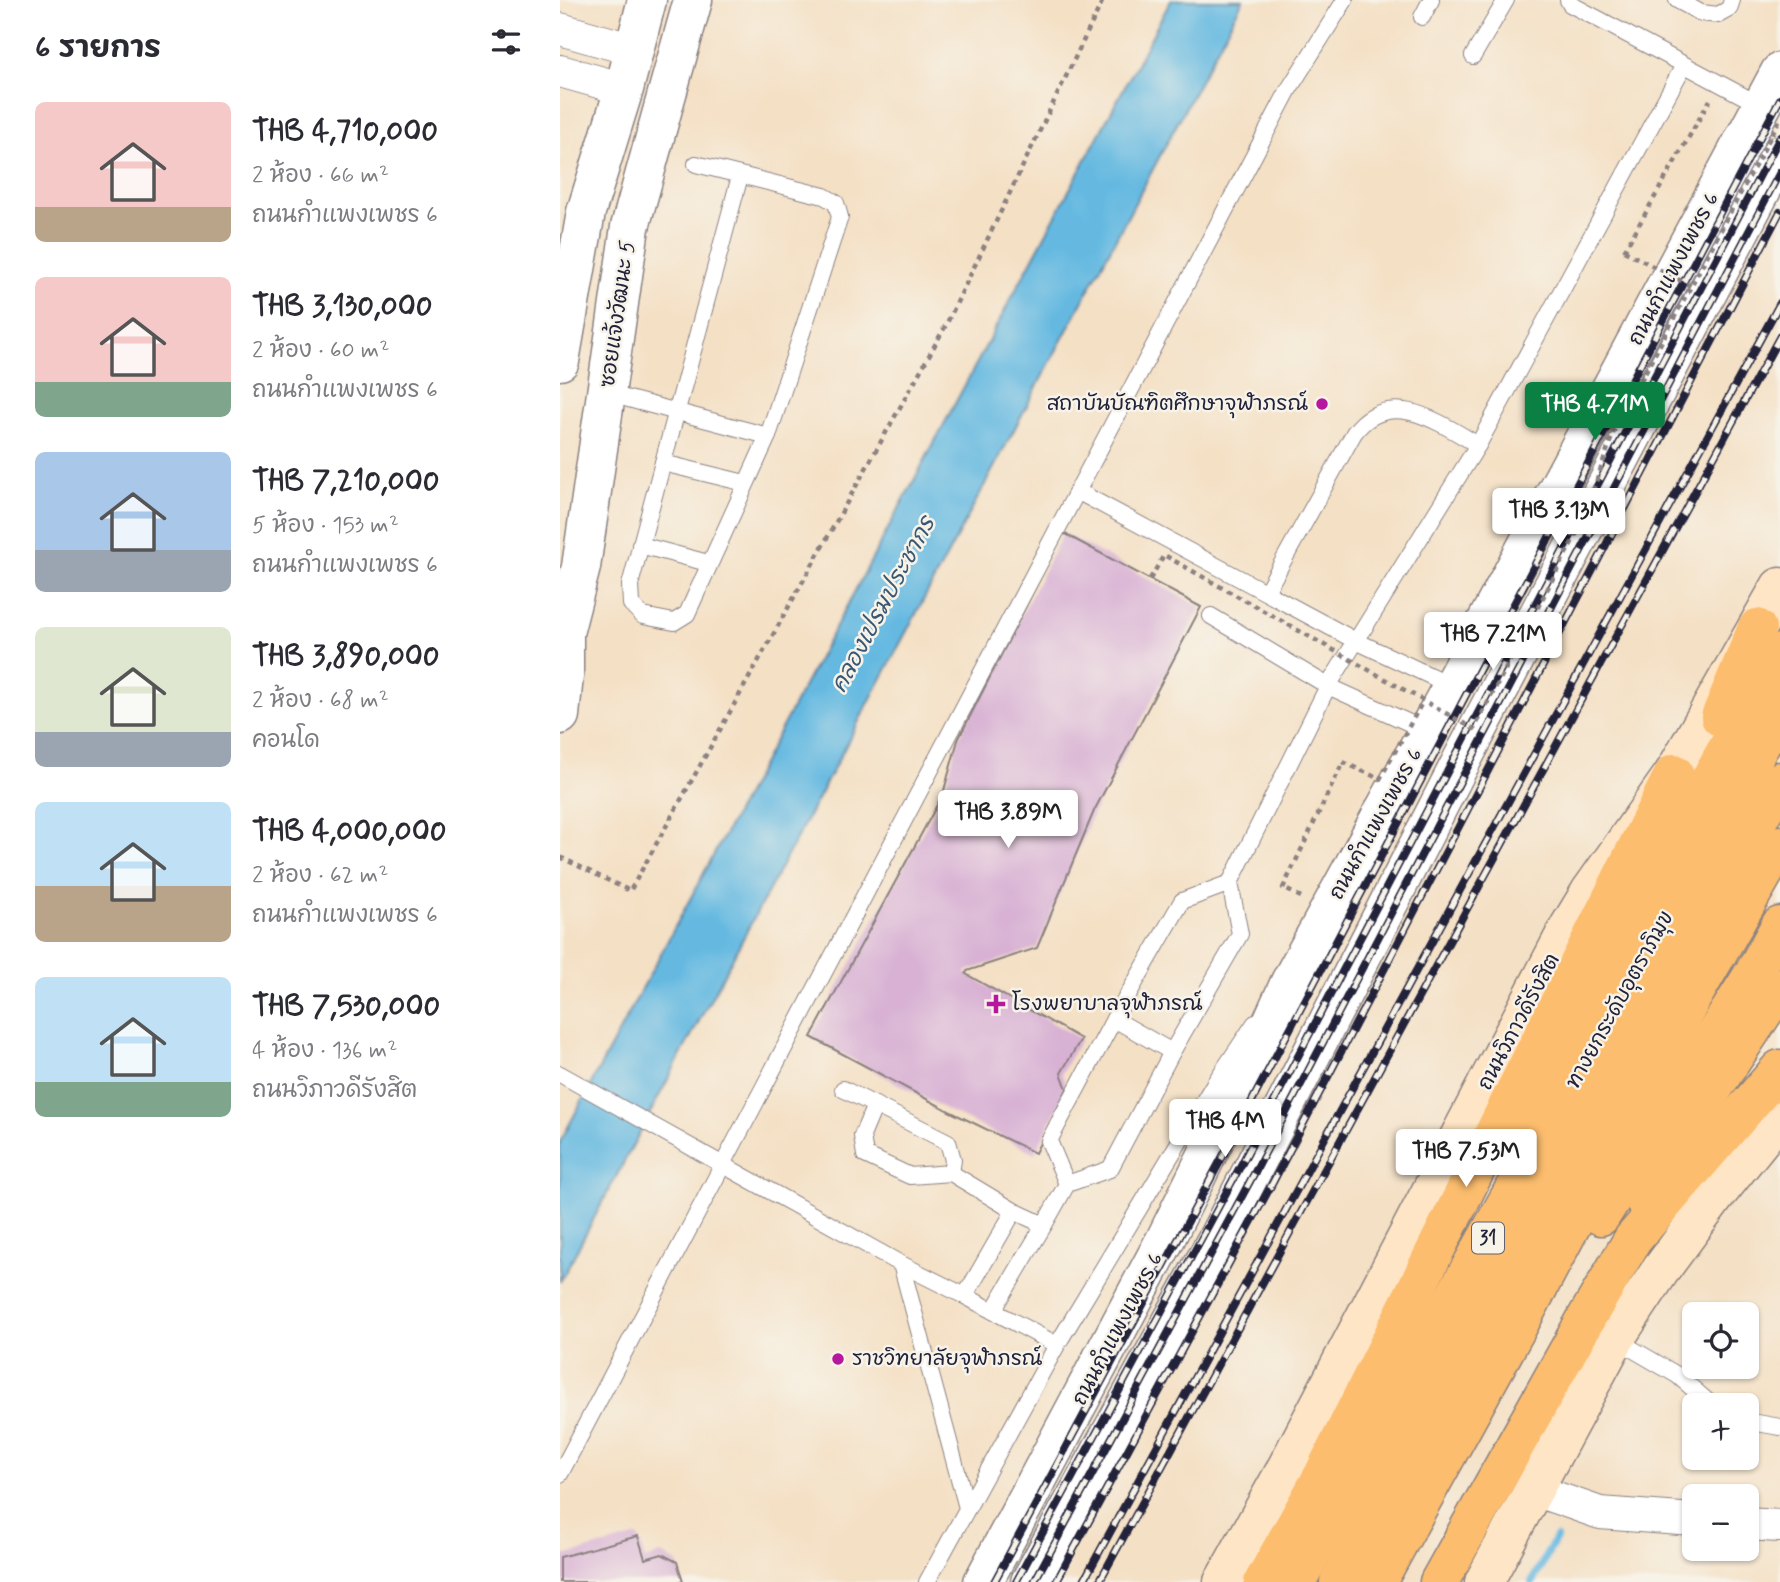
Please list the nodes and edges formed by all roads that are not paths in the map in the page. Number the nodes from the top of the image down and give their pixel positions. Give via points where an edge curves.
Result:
1 (647, 0) edge
2 (693, 0) edge
3 (1345, 0) edge
4 (1431, 0) edge
5 (1506, 0) edge
6 (1568, 0) edge
7 (1677, 0) edge
8 (1732, 0) edge
9 (1422, 17) dead end
10 (560, 29) edge
11 (634, 50) junction
12 (1473, 57) dead end
13 (676, 64) junction
14 (1684, 65) junction
15 (560, 71) edge
16 (1780, 72) edge
17 (624, 89) junction
18 (666, 100) junction
19 (1771, 112) edge
20 (1780, 155) edge
21 (696, 164) dead end
22 (740, 177) junction
23 (560, 360) edge
24 (606, 393) junction
25 (678, 412) junction
26 (768, 436) junction
27 (1478, 445) junction
28 (663, 463) junction
29 (746, 483) junction
30 (1559, 483) junction
31 (1077, 491) junction
32 (1597, 503) junction
33 (640, 545) junction
34 (708, 563) junction
35 (1780, 587) edge
36 (1266, 592) junction
37 (1211, 616) dead end
38 (1356, 641) junction
39 (1769, 641) edge
40 (562, 650) edge
41 (1328, 686) junction
42 (1434, 706) junction
43 (1780, 710) edge
44 (560, 715) edge
45 (1674, 773) junction
46 (1780, 781) edge
47 (1780, 845) edge
48 (1230, 883) junction
49 (1780, 926) edge
50 (1290, 982) junction
51 (1780, 987) edge
52 (1114, 1019) junction
53 (1172, 1052) junction
54 (1780, 1069) edge
55 (560, 1074) edge
56 (844, 1088) dead end
57 (875, 1105) junction
58 (1780, 1116) edge
59 (723, 1165) junction
60 (951, 1173) junction
61 (1067, 1184) junction
62 (1014, 1211) junction
63 (1044, 1225) junction
64 (1633, 1239) junction
65 (901, 1264) junction
66 (965, 1296) junction
67 (993, 1311) junction
68 (1518, 1326) junction
69 (1601, 1328) junction
70 (1058, 1345) junction
71 (1698, 1393) edge
72 (1759, 1423) edge
73 (1780, 1427) edge
74 (560, 1474) edge
75 (1534, 1490) junction
76 (967, 1508) junction
77 (1682, 1519) edge
78 (1759, 1525) edge
79 (1780, 1526) edge
80 (927, 1582) edge
81 (983, 1582) edge
82 (1030, 1582) edge
83 (1223, 1582) edge
84 (1264, 1582) edge
85 (1296, 1582) edge
86 (1339, 1582) edge
87 (1377, 1582) edge
88 (1439, 1582) edge
89 (1485, 1582) edge

1 - 11 street
2 - 13 street, ซอยแจ้งวัฒนะ 5
3 - 31 lane via 1289,89
4 - 9 lane
5 - 12 lane
6 - 14 lane
7 - 8 lane via 1701,13 1718,15 1729,9
10 - 11 street
11 - 13 street
11 - 17 street
13 - 18 street, ซอยแจ้งวัฒนะ 5
14 - 19 lane
14 - 27 lane
15 - 17 street
16 - 19 street, ถนนกำแพงเพชร 6
17 - 18 street
17 - 23 street via 586,212
18 - 24 street, ซอยแจ้งวัฒนะ 5 via 630,227
19 - 30 street, ถนนกำแพงเพชร 6
20 - 32 street, ถนนกำแพงเพชร 6
21 - 22 lane
22 - 25 lane
22 - 26 lane via 824,196 836,203 840,217
24 - 25 lane
24 - 40 street, ซอยแจ้งวัฒนะ 5 via 581,567
25 - 26 lane
25 - 28 lane
26 - 29 lane
27 - 36 lane via 1419,413 1370,417 1354,433
27 - 38 lane
28 - 29 lane
28 - 33 lane
29 - 34 lane
30 - 32 street
30 - 42 street, ถนนกำแพงเพชร 6
31 - 36 lane
31 - 59 lane
32 - 82 street, ถนนกำแพงเพชร 6 via 1218,1237
33 - 34 lane
33 - 34 lane via 630,585 631,604 643,616 674,622 687,614
35 - 39 main road, ถนนวิภาวดีรังสิต
36 - 38 lane
37 - 41 lane
38 - 41 lane
38 - 42 lane
39 - 45 main road, ถนนวิภาวดีรังสิต
39 - 84 highway, 31 via 1653,881
40 - 44 street, ซอยแจ้งวัฒนะ 5
41 - 42 lane
41 - 48 lane
42 - 50 street, ถนนกำแพงเพชร 6
43 - 85 highway, ทางยกระดับอุตราภิมุข / 31
45 - 83 main road, ถนนวิภาวดีรังสิต via 1569,928
45 - 84 highway via 1323,1475
46 - 86 highway, ทางยกระดับอุตราภิมุข / 31
47 - 68 highway via 1693,996
48 - 52 lane via 1182,901
48 - 53 lane via 1240,934
49 - 68 highway via 1610,1204
50 - 70 lane via 1250,1028
50 - 81 street, ถนนกำแพงเพชร 6 via 1165,1240
51 - 64 highway via 1649,1186
52 - 53 lane
52 - 61 lane via 1049,1141
53 - 61 lane via 1111,1169
54 - 64 highway
55 - 59 lane
56 - 57 lane
57 - 60 lane via 948,1142
57 - 60 lane via 862,1136 865,1155 910,1176
58 - 69 main road via 1684,1238
59 - 65 lane
59 - 74 lane
60 - 62 lane
61 - 63 lane
62 - 63 lane
62 - 66 lane
63 - 67 lane
64 - 69 highway
65 - 66 lane
65 - 76 lane
66 - 67 lane
67 - 70 lane
68 - 87 highway
69 - 71 lane
69 - 75 main road
69 - 88 highway
70 - 76 lane
72 - 73 lane
75 - 77 street via 1600,1513
75 - 89 main road
76 - 80 lane
78 - 79 street

